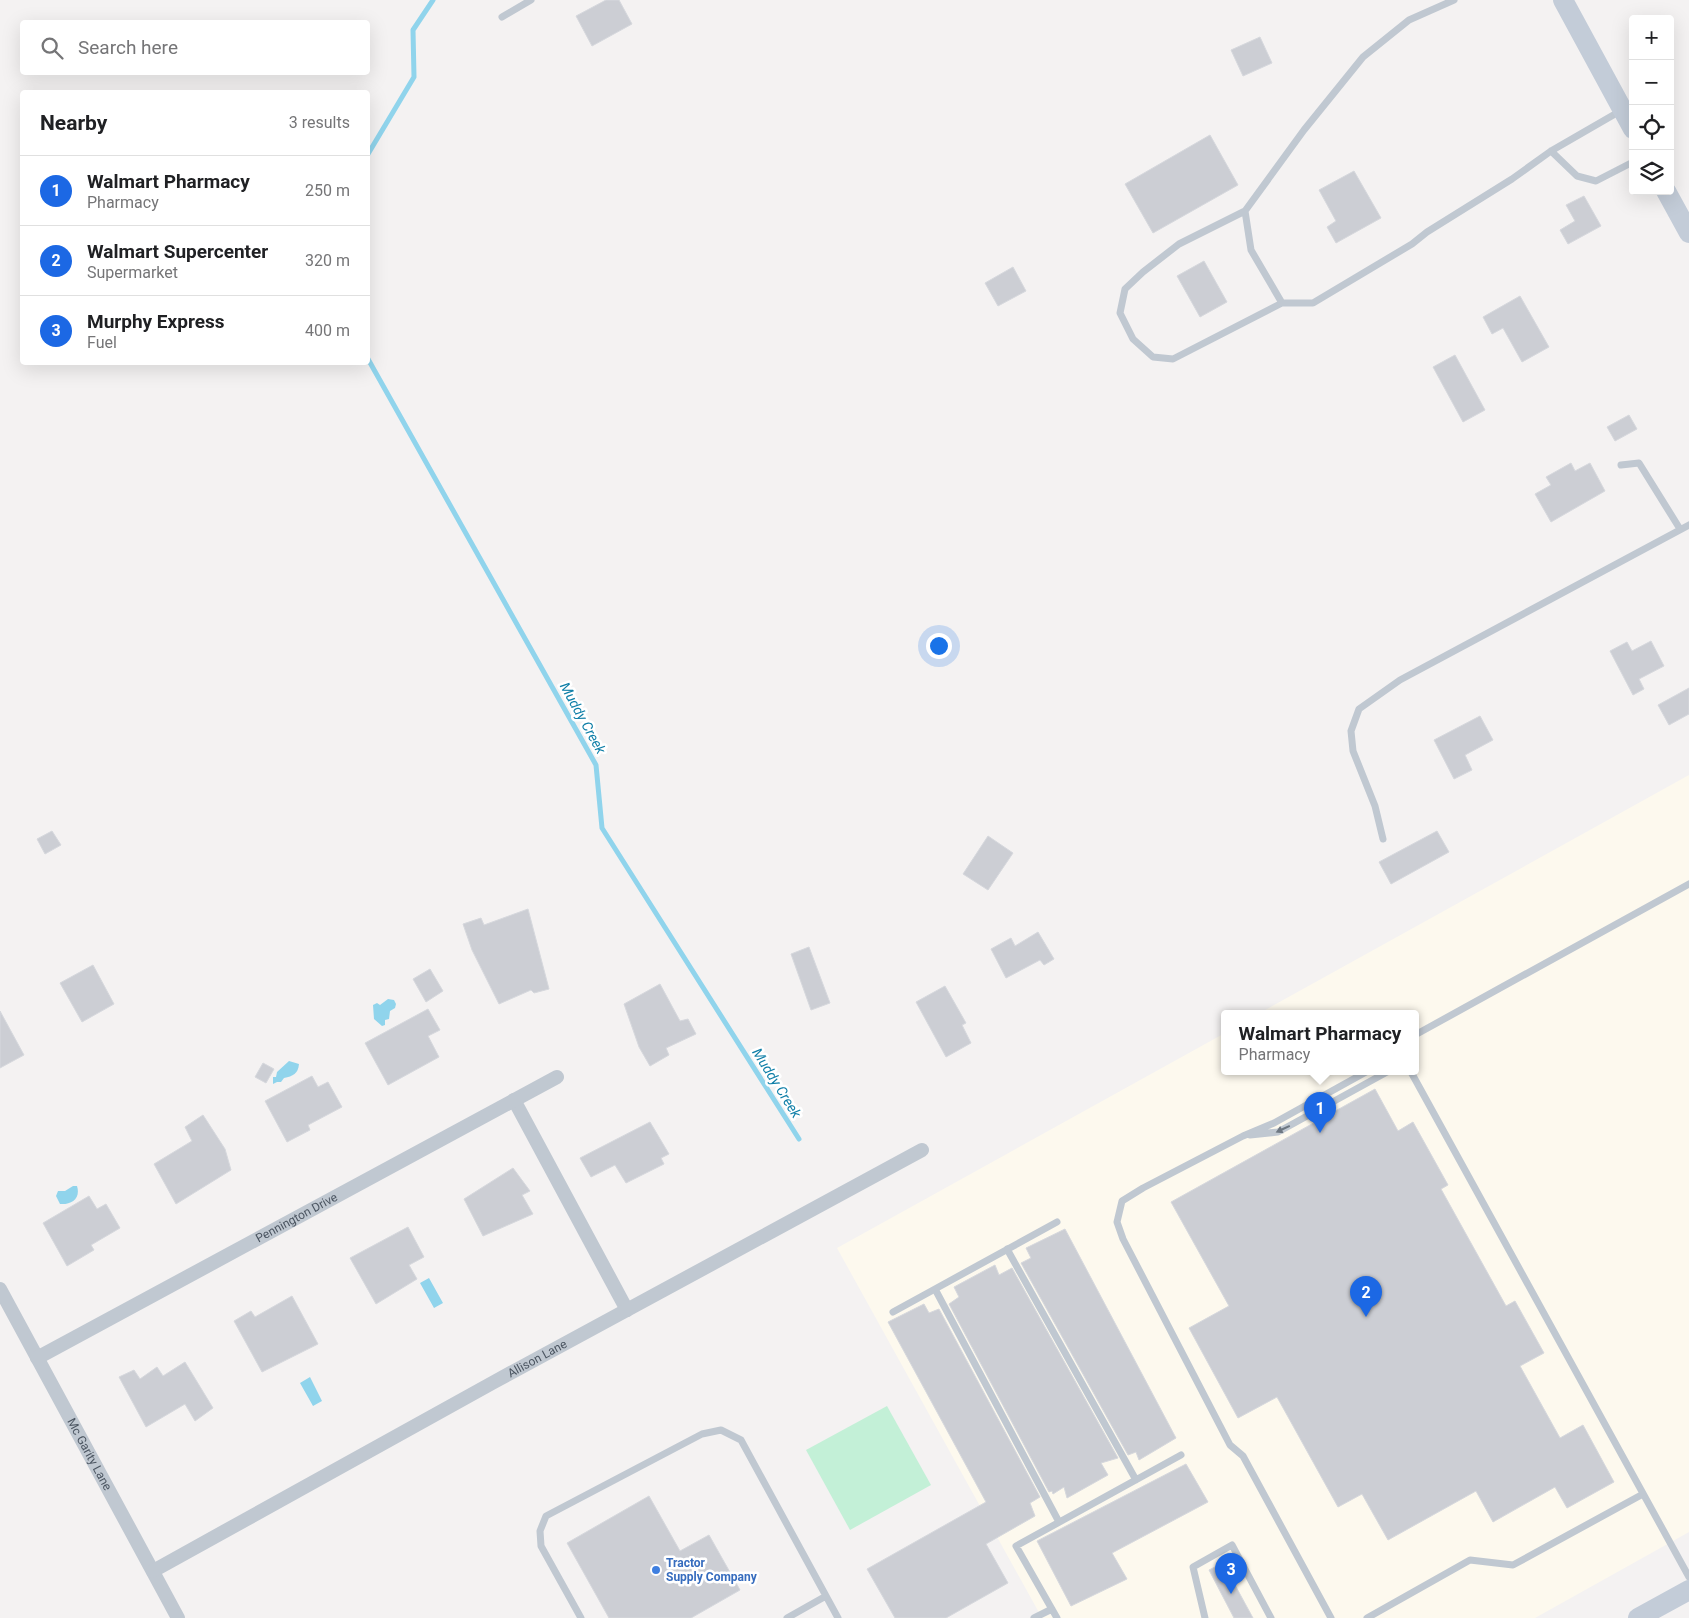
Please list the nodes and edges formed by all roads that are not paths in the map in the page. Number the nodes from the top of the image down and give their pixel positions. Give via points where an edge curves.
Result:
1 (531, 0) edge
2 (1454, 0) edge
3 (1563, 0) edge
4 (502, 17) dead end
5 (1623, 110) junction
6 (1629, 121) edge
7 (1551, 151) junction
8 (1629, 164) edge
9 (1668, 195) edge
10 (1245, 211) junction
11 (1689, 233) edge
12 (1282, 303) junction
13 (1621, 465) dead end
14 (1689, 525) edge
15 (1680, 529) junction
16 (1383, 839) dead end
17 (1689, 884) edge
18 (1419, 1033) edge
19 (1361, 1075) edge
20 (1382, 1075) edge
21 (1414, 1075) edge
22 (557, 1077) dead end
23 (514, 1100) junction
24 (1242, 1136) junction
25 (922, 1150) dead end
26 (1058, 1222) dead end
27 (1008, 1249) junction
28 (935, 1288) junction
29 (0, 1289) edge
30 (627, 1310) junction
31 (892, 1312) dead end
32 (37, 1358) junction
33 (1182, 1456) dead end
34 (1136, 1480) junction
35 (1643, 1494) junction
36 (1059, 1522) junction
37 (152, 1572) junction
38 (1689, 1577) edge
39 (1689, 1590) edge
40 (826, 1596) junction
41 (1052, 1609) junction
42 (178, 1618) edge
43 (582, 1618) edge
44 (787, 1618) edge
45 (838, 1618) edge
46 (1034, 1618) edge
47 (1057, 1618) edge
48 (1206, 1618) edge
49 (1271, 1618) edge
50 (1331, 1618) edge
51 (1367, 1618) edge
52 (1638, 1618) edge

1 - 4 lane
2 - 10 lane via 1409,20 1363,56
3 - 5 main road
5 - 6 main road
5 - 7 lane
7 - 8 lane via 1577,176 1596,181
7 - 12 lane via 1412,244 1314,303
9 - 11 main road
10 - 12 lane via 1251,250
10 - 12 lane via 1179,244 1143,272 1125,289 1120,312 1133,339 1153,357 1173,359
13 - 15 lane via 1639,463
14 - 15 lane
15 - 16 lane via 1400,680 1359,709 1351,731 1354,751 1375,806
17 - 18 lane
19 - 24 lane via 1274,1123
20 -> 24 lane via 1278,1132
21 - 35 lane
22 - 23 street, Pennington Drive
23 - 30 street
23 - 32 street, Pennington Drive
24 - 50 lane via 1122,1201 1117,1222 1230,1445 1243,1456
25 - 30 street, Allison Lane
26 - 27 lane
27 - 28 lane
27 - 34 lane
28 - 31 lane
28 - 36 lane
29 - 32 street, Mc Garity Lane
30 - 37 street, Allison Lane
32 - 37 street, Mc Garity Lane
33 - 34 lane
34 - 36 lane
35 - 38 lane
35 - 51 lane via 1512,1565 1470,1560
36 - 41 lane via 1016,1546
37 - 42 street, Mc Garity Lane
39 - 52 main road
40 - 43 lane via 741,1440 721,1430 702,1434 546,1516 540,1531 541,1546
40 - 44 lane
40 - 45 lane
41 - 46 lane
41 - 47 lane
48 - 49 lane via 1193,1567 1232,1545

